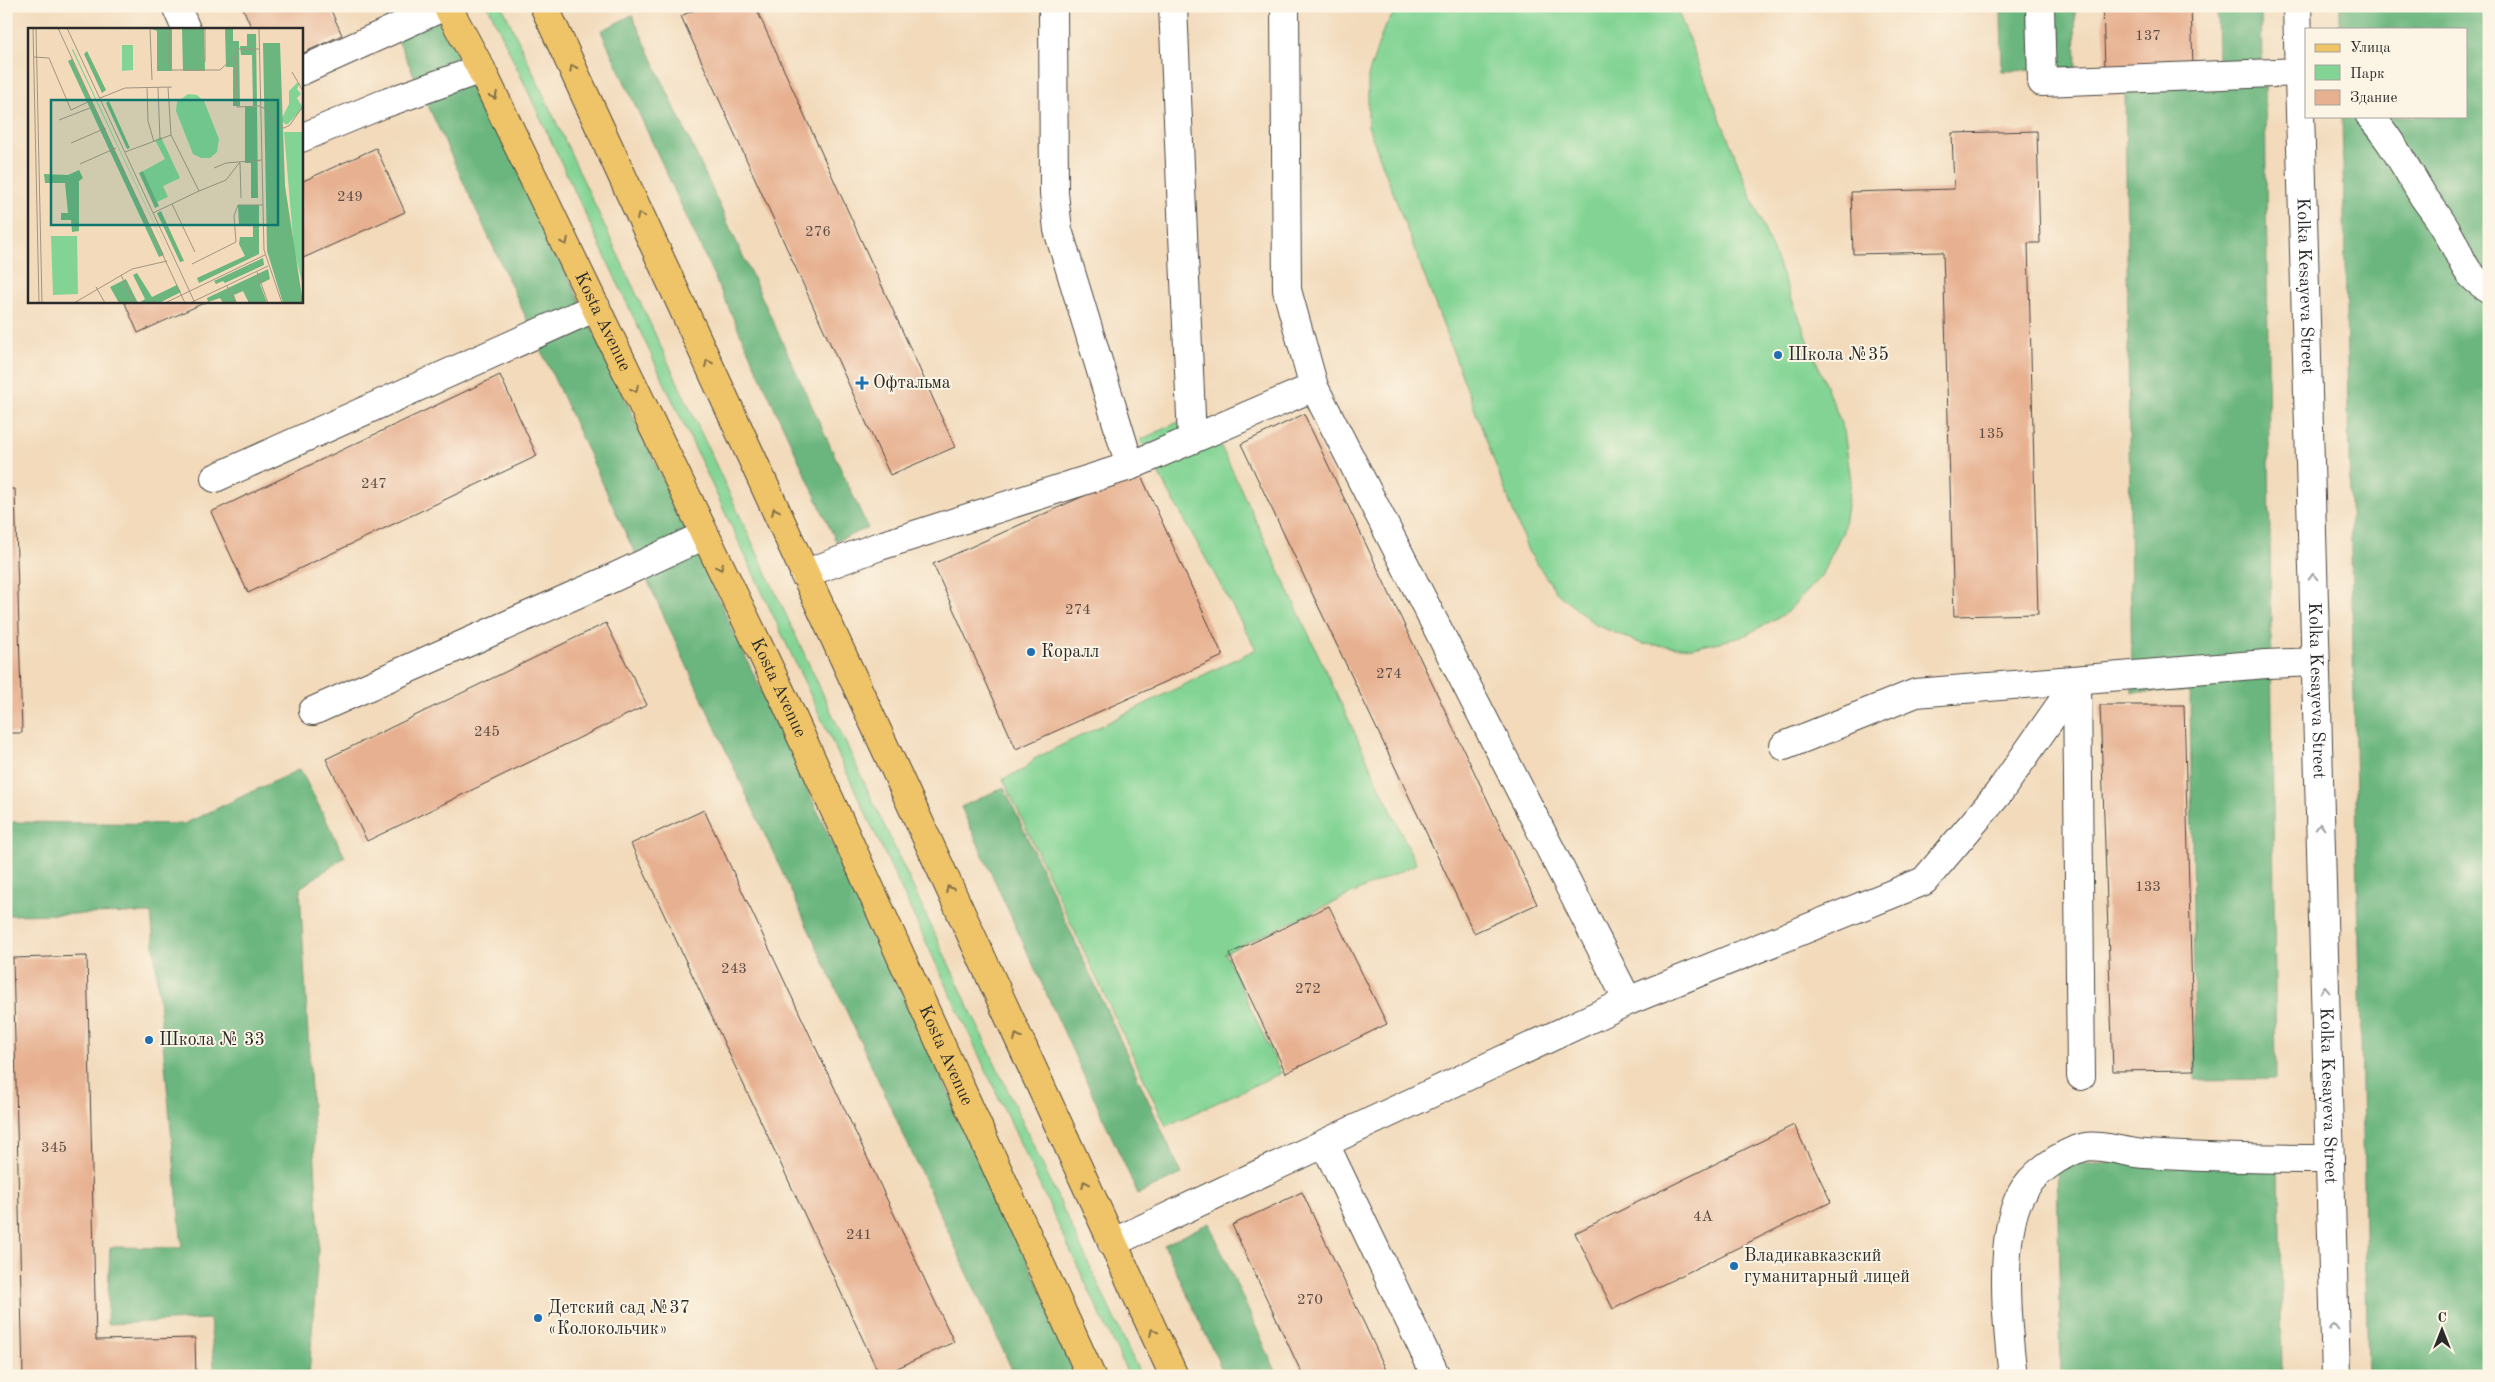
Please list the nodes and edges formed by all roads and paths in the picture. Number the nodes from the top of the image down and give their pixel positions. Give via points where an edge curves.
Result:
1 (176, 6) edge
2 (446, 6) edge
3 (544, 6) edge
4 (1053, 6) edge
5 (1174, 6) edge
6 (1285, 6) edge
7 (2040, 6) edge
8 (2297, 6) edge
9 (186, 28) edge
10 (481, 69) junction
11 (302, 71) edge
12 (2302, 81) edge
13 (2372, 118) edge
14 (302, 138) edge
15 (2489, 290) edge
16 (596, 307) junction
17 (1314, 387) junction
18 (1192, 439) junction
19 (1130, 466) junction
20 (215, 478) dead end
21 (705, 535) junction
22 (804, 574) junction
23 (2316, 662) junction
24 (2077, 681) junction
25 (313, 712) dead end
26 (1784, 746) dead end
27 (1628, 1001) junction
28 (2081, 1076) dead end
29 (1325, 1144) junction
30 (2330, 1159) junction
31 (1112, 1243) junction
32 (1090, 1376) edge
33 (1174, 1376) edge
34 (1436, 1376) edge
35 (2013, 1376) edge
36 (2336, 1376) edge

1 - 9 street
2 - 10 main road, Kosta Avenue
2 - 11 street
22 -> 3 main road
4 - 19 street via 1054,193 1058,230
5 - 18 street
6 - 17 street via 1287,290
7 - 12 street via 2042,82
8 - 12 street, Kolka Kesayeva Street
10 - 14 street
10 -> 16 main road, Kosta Avenue
23 -> 12 street, Kolka Kesayeva Street
13 - 15 street via 2406,164 2450,236 2464,268
16 - 20 street
16 -> 21 main road, Kosta Avenue
17 - 18 street
17 - 27 street
18 - 19 street
19 - 22 street via 877,547
21 - 25 street
21 -> 32 main road, Kosta Avenue via 786,703
31 -> 22 main road
23 - 24 street
30 -> 23 street, Kolka Kesayeva Street
24 - 26 street via 1916,693
24 - 27 street via 1998,794 1924,881
24 - 28 street
27 - 29 street
29 - 31 street
29 - 34 street
30 - 35 street via 2152,1154 2086,1146 2047,1163 2020,1195 2010,1227 2006,1284
36 -> 30 street, Kolka Kesayeva Street
33 -> 31 main road

